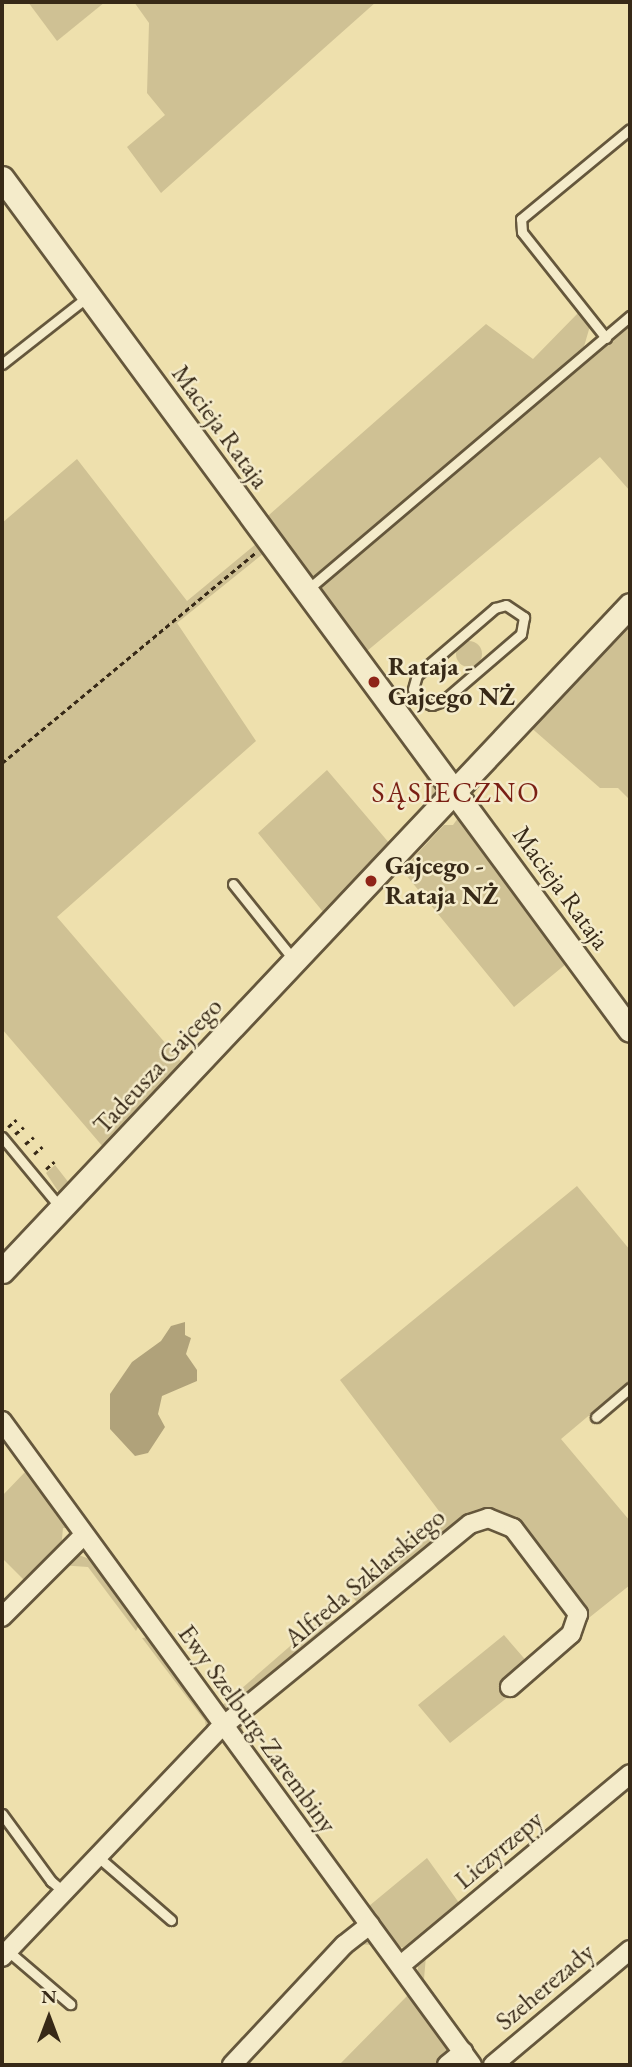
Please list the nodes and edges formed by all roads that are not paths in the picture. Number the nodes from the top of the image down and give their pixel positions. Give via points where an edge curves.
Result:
1 (630, 129) edge
2 (2, 178) edge
3 (89, 296) junction
4 (630, 316) edge
5 (606, 338) junction
6 (2, 365) edge
7 (306, 591) junction
8 (630, 605) edge
9 (406, 704) junction
10 (456, 792) junction
11 (233, 884) dead end
12 (295, 961) junction
13 (630, 1030) edge
14 (6, 1139) edge
15 (62, 1208) junction
16 (2, 1271) edge
17 (630, 1388) edge
18 (596, 1417) dead end
19 (2, 1421) edge
20 (83, 1535) junction
21 (2, 1617) edge
22 (510, 1687) dead end
23 (222, 1727) junction
24 (630, 1774) edge
25 (2, 1814) edge
26 (97, 1856) junction
27 (64, 1892) junction
28 (171, 1920) dead end
29 (369, 1924) junction
30 (630, 1950) edge
31 (5, 1954) edge
32 (401, 1965) junction
33 (70, 2004) dead end
34 (467, 2059) edge
35 (232, 2065) edge
36 (447, 2065) edge
37 (493, 2065) edge

1 - 5 lane via 521,219 522,232
2 - 3 street, Macieja Rataja
3 - 6 lane
3 - 7 street, Macieja Rataja
4 - 5 lane
5 - 7 lane
7 - 9 street, Macieja Rataja
8 - 10 street, Tadeusza Gajcego
9 - 9 lane via 417,675 495,608 512,606 522,613 525,626 520,634 443,701
9 - 10 street, Macieja Rataja
10 - 12 street, Tadeusza Gajcego
10 - 13 street, Macieja Rataja
11 - 12 lane
12 - 15 street, Tadeusza Gajcego
14 - 15 lane
15 - 16 street, Tadeusza Gajcego
17 - 18 lane
19 - 20 street, Ewy Szelburg-Zarembiny
20 - 21 street
20 - 23 street, Ewy Szelburg-Zarembiny
22 - 23 street, Alfreda Szklarskiego via 571,1634 578,1614 513,1528 488,1518 470,1524
23 - 26 street
23 - 29 street, Ewy Szelburg-Zarembiny
24 - 32 street, Liczyrzepy
25 - 27 lane
26 - 27 street
26 - 28 lane
27 - 31 street
29 - 32 street, Ewy Szelburg-Zarembiny
29 - 35 street
30 - 37 street, Szeherezady
31 - 33 lane
32 - 34 street, Ewy Szelburg-Zarembiny
34 - 36 street

